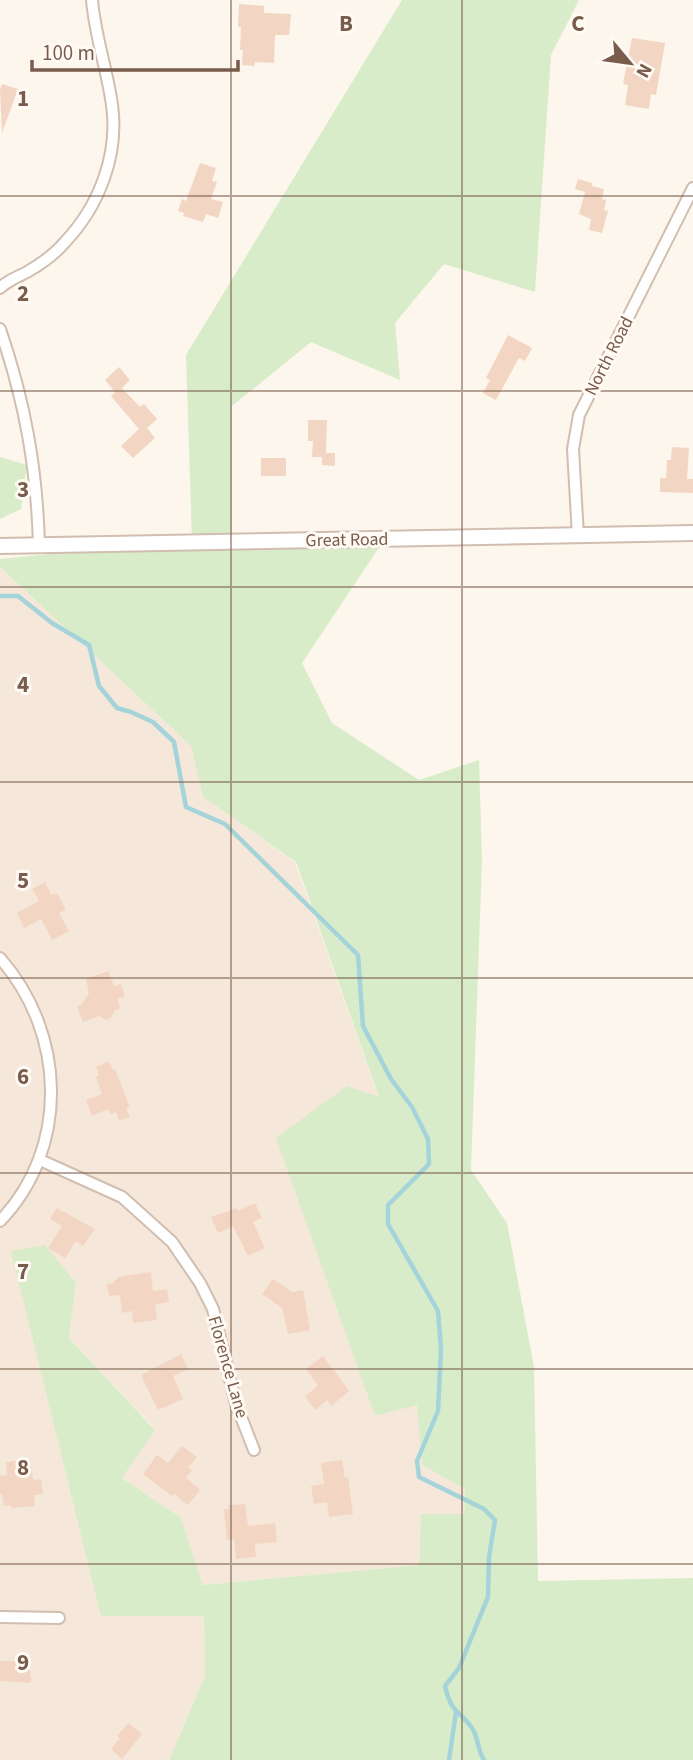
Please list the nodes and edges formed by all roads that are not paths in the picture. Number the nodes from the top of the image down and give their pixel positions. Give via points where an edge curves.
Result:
1 (92, 0) edge
2 (693, 188) edge
3 (0, 288) edge
4 (0, 329) edge
5 (693, 533) edge
6 (578, 536) junction
7 (0, 546) edge
8 (38, 546) junction
9 (0, 958) edge
10 (40, 1160) junction
11 (0, 1221) edge
12 (254, 1450) dead end
13 (0, 1617) edge
14 (59, 1618) dead end

1 - 3 street via 112,108 104,178 82,223 65,243
2 - 6 street, North Road via 579,415 573,449
4 - 8 street via 26,416
5 - 6 street, Great Road
6 - 8 street, Great Road
7 - 8 street, Great Road
9 - 10 street via 24,990 45,1041 52,1093
10 - 11 street via 30,1182
10 - 12 street, Florence Lane via 122,1197 172,1242 213,1310 236,1404
13 - 14 street

